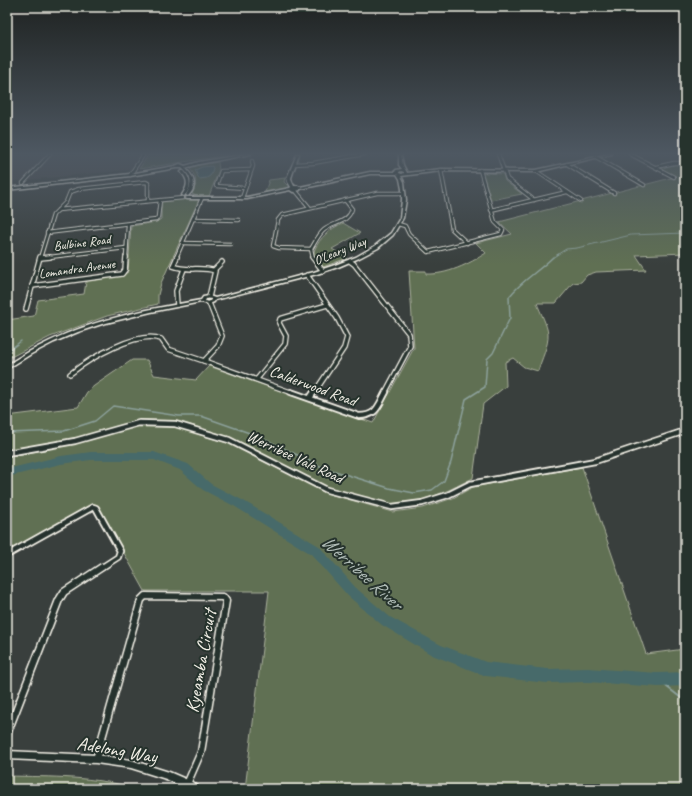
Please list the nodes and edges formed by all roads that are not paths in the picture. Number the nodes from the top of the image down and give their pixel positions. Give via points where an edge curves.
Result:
1 (72, 191) edge
2 (148, 191) edge
3 (187, 191) edge
4 (188, 191) edge
5 (244, 191) edge
6 (279, 191) edge
7 (299, 191) edge
8 (445, 191) edge
9 (486, 191) edge
10 (522, 191) edge
11 (611, 191) edge
12 (567, 192) joint
13 (403, 193) joint
14 (614, 193) dead end
15 (185, 196) junction
16 (202, 198) junction
17 (242, 198) junction
18 (160, 200) junction
19 (345, 200) junction
20 (534, 200) junction
21 (148, 201) junction
22 (581, 201) dead end
23 (310, 208) junction
24 (58, 210) junction
25 (491, 210) junction
26 (193, 219) junction
27 (239, 220) dead end
28 (128, 224) junction
29 (398, 224) junction
30 (46, 234) junction
31 (182, 243) junction
32 (467, 243) junction
33 (231, 244) dead end
34 (126, 248) junction
35 (311, 249) junction
36 (40, 258) junction
37 (350, 261) junction
38 (222, 262) dead end
39 (184, 269) junction
40 (214, 270) junction
41 (323, 271) junction
42 (306, 275) junction
43 (32, 286) junction
44 (211, 298) junction
45 (202, 301) junction
46 (208, 303) junction
47 (177, 305) junction
48 (327, 305) junction
49 (26, 310) dead end
50 (204, 361) junction
51 (7, 367) edge
52 (70, 374) dead end
53 (257, 379) junction
54 (310, 398) junction
55 (685, 431) edge
56 (7, 454) edge
57 (7, 556) edge
58 (7, 734) edge
59 (7, 755) edge
60 (96, 759) junction
61 (187, 784) junction
62 (195, 789) edge

1 - 24 street
2 - 21 street
3 - 15 street
4 - 15 street
5 - 17 street
6 - 17 street
7 - 23 street
8 - 32 street via 452,229
9 - 25 street
10 - 20 street
11 - 14 street
12 - 20 street
12 - 22 street
13 - 19 street via 377,193
13 - 29 street, O'Leary Way via 404,206
15 - 16 street
15 - 18 street
16 - 17 street
16 - 26 street
18 - 21 street
18 - 28 street via 156,220
19 - 23 street
19 - 35 street via 352,209 351,214 324,230
20 - 25 street
21 - 24 street
23 - 35 street via 282,215 278,220 272,244 275,248
24 - 30 street
25 - 32 street via 494,222 503,230 501,234
26 - 27 street
26 - 31 street
28 - 30 street
28 - 34 street, Lomandra Avenue
29 - 32 street via 405,226 408,234 428,252
29 - 37 street, O'Leary Way via 388,238
30 - 36 street
31 - 33 street
31 - 39 street via 173,266
34 - 36 street, Bulbine Road
34 - 43 street, Lomandra Avenue via 125,270 122,274
35 - 41 street via 312,257
36 - 43 street
37 - 41 street, O'Leary Way
37 - 54 street, Calderwood Road via 407,330 410,346 371,415 359,416
38 - 40 street
39 - 40 street
39 - 47 street via 175,296
40 - 44 street via 216,274
41 - 42 street, O'Leary Way
42 - 44 street, O'Leary Way
42 - 48 street
43 - 49 street
44 - 45 street via 204,298
44 - 46 street via 213,301
45 - 46 street
45 - 47 street
46 - 50 street via 222,336 218,346
47 - 51 street via 83,328 48,343
48 - 53 street via 280,319 279,323 286,336 285,344
48 - 54 street via 345,332 347,343
50 - 52 street, Calderwood Road via 168,349 159,338 118,344 87,360
50 - 53 street, Calderwood Road
53 - 54 street, Calderwood Road
55 - 56 street, Werribee Vale Road via 595,460 470,484 448,495 422,503 392,507 328,490 229,440 175,424 140,423 75,441
57 - 58 street via 93,507 96,508 120,550 118,557 64,592 59,600
59 - 60 street, Adelong Way
60 - 61 street, Adelong Way via 131,764
60 - 61 street, Kyeamba Circuit via 145,596 223,597 226,601 201,752
61 - 62 street, Adelong Way

